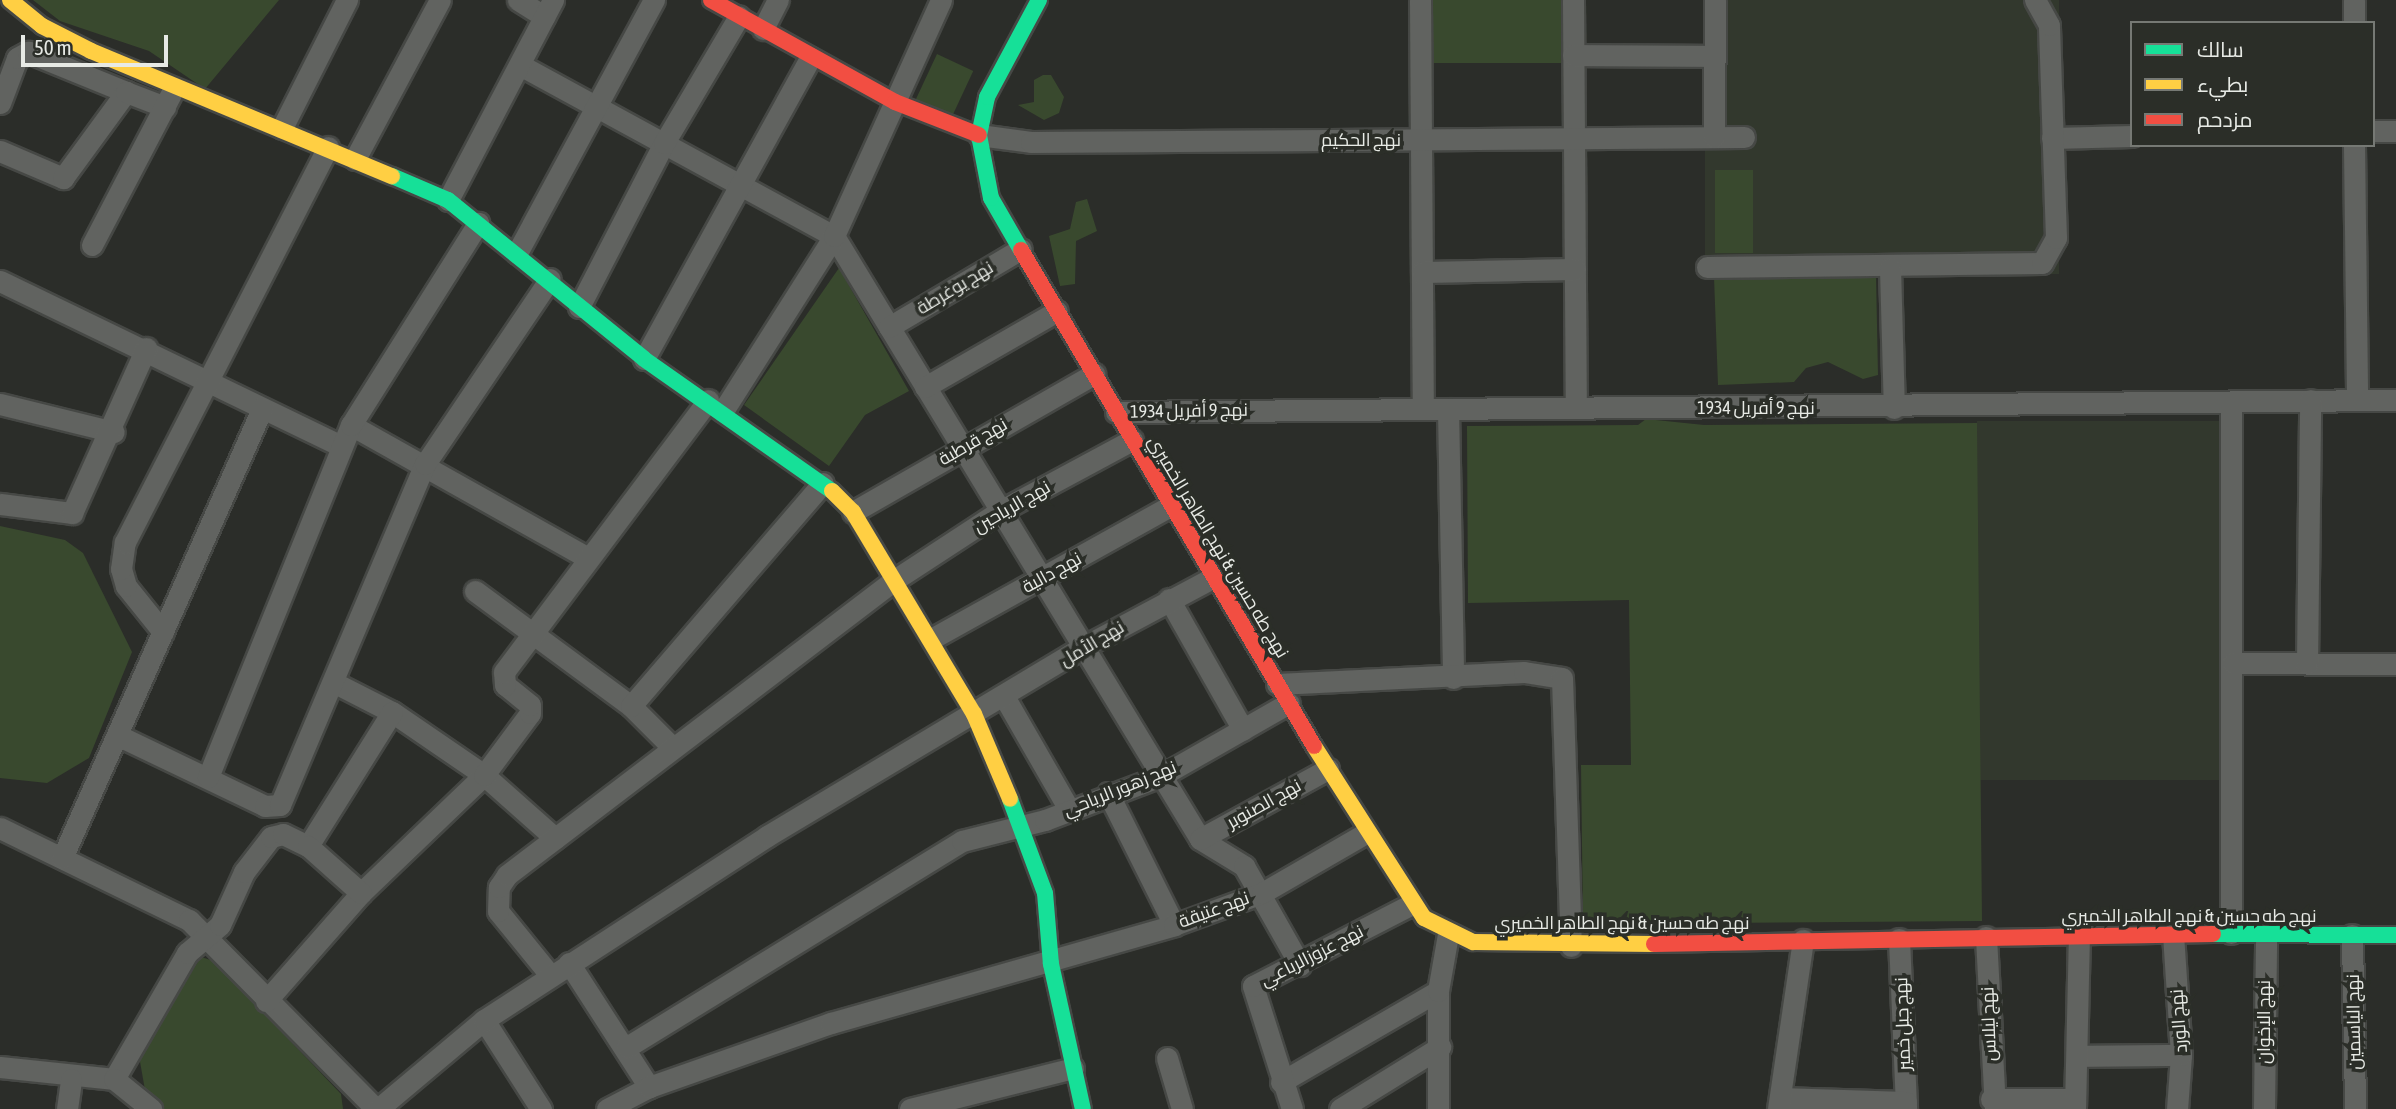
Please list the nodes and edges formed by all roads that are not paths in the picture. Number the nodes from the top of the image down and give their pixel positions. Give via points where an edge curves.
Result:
1 (10, 0) edge
2 (347, 0) edge
3 (440, 0) edge
4 (518, 0) edge
5 (654, 0) edge
6 (711, 0) edge
7 (778, 0) edge
8 (941, 0) edge
9 (1039, 0) edge
10 (1420, 0) edge
11 (1573, 0) edge
12 (1715, 0) edge
13 (2035, 0) edge
14 (2354, 0) edge
15 (548, 8) edge
16 (739, 16) junction
17 (2354, 21) edge
18 (763, 29) junction
19 (1573, 55) junction
20 (1715, 56) junction
21 (810, 58) junction
22 (520, 65) junction
23 (175, 85) junction
24 (126, 92) junction
25 (895, 102) junction
26 (0, 103) edge
27 (597, 105) junction
28 (165, 107) junction
29 (282, 128) junction
30 (2375, 131) edge
31 (2396, 131) edge
32 (979, 135) junction
33 (2130, 136) edge
34 (1714, 137) junction
35 (1744, 137) dead end
36 (1574, 138) junction
37 (2053, 138) junction
38 (1421, 139) junction
39 (664, 142) junction
40 (328, 147) junction
41 (2354, 147) edge
42 (0, 151) edge
43 (355, 159) junction
44 (740, 185) junction
45 (448, 200) junction
46 (478, 223) junction
47 (834, 236) junction
48 (92, 245) dead end
49 (1021, 249) junction
50 (517, 253) junction
51 (1707, 267) dead end
52 (1890, 268) junction
53 (1575, 270) junction
54 (1422, 272) junction
55 (550, 279) junction
56 (0, 282) edge
57 (579, 307) junction
58 (1058, 311) junction
59 (889, 327) junction
60 (146, 348) junction
61 (644, 359) junction
62 (1094, 374) junction
63 (211, 384) junction
64 (925, 387) junction
65 (2310, 400) junction
66 (2357, 400) junction
67 (2396, 400) edge
68 (2231, 402) junction
69 (0, 404) edge
70 (715, 405) junction
71 (1576, 408) junction
72 (1894, 408) junction
73 (262, 409) junction
74 (1423, 409) junction
75 (1448, 409) junction
76 (1116, 412) junction
77 (351, 425) junction
78 (114, 432) junction
79 (1132, 440) junction
80 (341, 446) junction
81 (962, 448) junction
82 (425, 464) junction
83 (823, 483) junction
84 (0, 504) edge
85 (1170, 506) junction
86 (1000, 511) junction
87 (853, 512) junction
88 (588, 558) junction
89 (1212, 578) junction
90 (896, 579) junction
91 (1042, 579) junction
92 (475, 591) dead end
93 (1169, 599) junction
94 (533, 631) junction
95 (163, 632) junction
96 (933, 638) junction
97 (1083, 647) junction
98 (2233, 663) junction
99 (2307, 663) junction
100 (2396, 663) edge
101 (1453, 677) junction
102 (335, 683) junction
103 (1277, 684) junction
104 (1005, 698) junction
105 (1289, 704) junction
106 (631, 706) junction
107 (392, 712) junction
108 (974, 714) junction
109 (1243, 730) junction
110 (117, 735) junction
111 (672, 747) junction
112 (1328, 769) junction
113 (484, 775) junction
114 (208, 776) junction
115 (1161, 776) junction
116 (1108, 793) junction
117 (275, 809) junction
118 (1070, 811) junction
119 (1022, 826) junction
120 (0, 828) edge
121 (1366, 833) junction
122 (283, 835) junction
123 (555, 838) junction
124 (1200, 839) junction
125 (308, 846) junction
126 (62, 858) junction
127 (1262, 892) junction
128 (361, 893) junction
129 (1409, 905) junction
130 (1174, 925) junction
131 (2231, 933) junction
132 (1448, 934) junction
133 (2079, 934) junction
134 (2173, 934) junction
135 (2266, 935) junction
136 (2353, 935) junction
137 (2396, 935) edge
138 (209, 936) junction
139 (1986, 937) junction
140 (1899, 939) junction
141 (1803, 940) junction
142 (1571, 946) junction
143 (569, 963) junction
144 (1051, 964) junction
145 (1300, 965) junction
146 (550, 975) junction
147 (1437, 990) junction
148 (266, 1000) junction
149 (484, 1020) junction
150 (627, 1047) junction
151 (1440, 1048) junction
152 (2181, 1055) junction
153 (2077, 1056) junction
154 (1167, 1058) dead end
155 (0, 1067) edge
156 (1073, 1068) junction
157 (71, 1079) junction
158 (114, 1079) junction
159 (1281, 1082) junction
160 (649, 1087) junction
161 (1779, 1104) edge
162 (1993, 1104) edge
163 (2075, 1104) edge
164 (1906, 1105) edge
165 (371, 1107) edge
166 (67, 1109) edge
167 (150, 1109) edge
168 (541, 1109) edge
169 (607, 1109) edge
170 (910, 1109) edge
171 (1083, 1109) edge
172 (1182, 1109) edge
173 (1292, 1109) edge
174 (1340, 1109) edge
175 (1438, 1109) edge
176 (2177, 1109) edge
177 (2264, 1109) edge
178 (2355, 1109) edge

1 - 23 street via 66,39
2 - 29 street
3 - 43 street
4 - 15 street
5 - 27 street
6 - 16 street
7 - 18 street
8 - 25 street
9 - 32 street via 987,97
10 - 38 street
11 - 19 street
12 - 20 street
13 - 37 street via 2049,24
14 - 17 street
15 - 22 street
16 - 18 street
16 - 39 street
18 - 21 street
19 - 20 street
19 - 36 street
20 - 34 street
21 - 25 street
21 - 44 street
22 - 27 street
22 - 45 street
23 - 28 street
23 - 29 street
24 - 26 street via 28,52 18,58
24 - 28 street
24 - 42 street via 63,178
25 - 32 street
25 - 47 street
27 - 39 street
27 - 50 street
28 - 48 street
29 - 40 street
30 - 31 street
32 - 38 street, نهج الحكيم via 1031,142
32 - 49 street, نهج طه حسين & نهج الطاهر الخميري via 991,198
33 - 37 street
34 - 35 street, نهج الحكيم
34 - 36 street, نهج الحكيم
36 - 38 street, نهج الحكيم
36 - 53 street
37 - 52 street via 2056,238 2042,263
38 - 54 street
39 - 44 street
39 - 57 street
40 - 43 street
40 - 63 street
41 - 66 street
43 - 45 street
44 - 47 street
44 - 61 street
45 - 46 street
46 - 50 street
46 - 77 street
47 - 59 street
47 - 70 street
49 - 58 street, نهج طه حسين & نهج الطاهر الخميري
49 - 59 street, نهج يوغرطة
50 - 55 street
51 - 52 street
52 - 72 street
53 - 54 street
53 - 71 street
54 - 74 street
55 - 57 street
55 - 82 street
56 - 60 street
57 - 61 street
58 - 62 street, نهج طه حسين & نهج الطاهر الخميري
58 - 64 street
59 - 64 street
60 - 63 street
60 - 78 street
61 - 70 street
62 - 76 street, نهج طه حسين & نهج الطاهر الخميري
62 - 81 street, نهج قرطبة
63 - 73 street
63 - 95 street via 121,557 126,586
64 - 81 street
65 - 66 street, نهج 9 أفريل 1934
65 - 68 street, نهج 9 أفريل 1934
65 - 99 street
66 - 67 street, نهج 9 أفريل 1934
68 - 72 street, نهج 9 أفريل 1934
68 - 98 street
69 - 78 street
70 - 83 street
70 - 88 street
71 - 72 street, نهج 9 أفريل 1934
71 - 75 street, نهج 9 أفريل 1934
73 - 80 street
73 - 95 street
74 - 75 street, نهج 9 أفريل 1934
74 - 76 street, نهج 9 أفريل 1934
75 - 101 street
76 - 79 street, نهج طه حسين & نهج الطاهر الخميري
77 - 80 street
77 - 82 street
78 - 84 street via 68,517
79 - 85 street, نهج طه حسين & نهج الطاهر الخميري
79 - 86 street, نهج الرياحين
80 - 114 street
81 - 86 street
81 - 87 street, نهج قرطبة
82 - 88 street
82 - 102 street
83 - 87 street
83 - 106 street
85 - 89 street, نهج طه حسين & نهج الطاهر الخميري
85 - 91 street, نهج دالية
86 - 90 street, نهج الرياحين
86 - 91 street
87 - 90 street
88 - 94 street
89 - 93 street, نهج الأمل
89 - 103 street, نهج طه حسين & نهج الطاهر الخميري
90 - 96 street
90 - 111 street, نهج الرياحين
91 - 96 street, نهج دالية
91 - 97 street
92 - 94 street
93 - 97 street, نهج الأمل
93 - 109 street
94 - 106 street
94 - 113 street via 504,680 530,713
95 - 110 street
96 - 108 street
97 - 104 street, نهج الأمل
97 - 115 street
98 - 99 street
98 - 131 street
99 - 100 street
101 - 103 street
101 - 142 street via 1546,672 1563,682
102 - 107 street
102 - 117 street
103 - 105 street, نهج طه حسين & نهج الطاهر الخميري
104 - 108 street, نهج الأمل
104 - 118 street
105 - 109 street, نهج زهور الرياحي
105 - 112 street, نهج طه حسين & نهج الطاهر الخميري
106 - 111 street
107 - 113 street
107 - 125 street
108 - 119 street
108 - 143 street, نهج الأمل
109 - 115 street, نهج زهور الرياحي
110 - 114 street
110 - 126 street
111 - 123 street, نهج الرياحين
112 - 121 street, نهج طه حسين & نهج الطاهر الخميري
112 - 124 street, نهج الصنوبر
113 - 123 street
113 - 128 street
114 - 117 street
115 - 116 street, نهج زهور الرياحي
115 - 124 street
116 - 118 street, نهج زهور الرياحي
116 - 130 street
117 - 122 street
118 - 119 street, نهج زهور الرياحي
119 - 144 street via 1045,893
119 - 150 street, نهج زهور الرياحي via 987,831 914,868
120 - 126 street
121 - 127 street, نهج عتيقة
121 - 129 street, نهج طه حسين & نهج الطاهر الخميري
122 - 125 street
122 - 138 street via 271,837 244,872
123 - 146 street, نهج الرياحين via 507,875 497,901
124 - 127 street via 1238,859
125 - 128 street
126 - 138 street via 189,920
127 - 130 street, نهج عتيقة
127 - 145 street
128 - 148 street
129 - 132 street, نهج طه حسين & نهج الطاهر الخميري
129 - 145 street, نهج عزوزالرباعي
130 - 144 street, نهج عتيقة
131 - 134 street, نهج طه حسين & نهج الطاهر الخميري
131 - 135 street, نهج طه حسين & نهج الطاهر الخميري
132 - 142 street, نهج طه حسين & نهج الطاهر الخميري via 1483,943
132 - 147 street
133 - 134 street, نهج طه حسين & نهج الطاهر الخميري
133 - 139 street, نهج طه حسين & نهج الطاهر الخميري
133 - 153 street
134 - 152 street, نهج الورد
135 - 136 street, نهج طه حسين & نهج الطاهر الخميري
135 - 177 street, نهج الإخوان
136 - 137 street, نهج طه حسين & نهج الطاهر الخميري
136 - 178 street, نهج الياسمين
138 - 148 street
138 - 158 street via 187,953
139 - 140 street, نهج طه حسين & نهج الطاهر الخميري
139 - 162 street, نهج ليلاس
140 - 141 street, نهج طه حسين & نهج الطاهر الخميري
140 - 164 street, نهج جبل خمير
141 - 142 street, نهج طه حسين & نهج الطاهر الخميري
141 - 161 street
143 - 146 street, نهج الأمل
143 - 150 street
144 - 156 street
144 - 160 street, نهج عتيقة via 831,1023
145 - 159 street, نهج عزوزالرباعي via 1253,986
146 - 149 street, نهج الأمل
147 - 151 street
147 - 159 street
148 - 165 street
149 - 165 street, نهج الأمل
149 - 168 street
150 - 160 street
151 - 174 street
151 - 175 street
152 - 153 street
152 - 176 street, نهج الورد
153 - 163 street
154 - 172 street
155 - 157 street
156 - 170 street
156 - 171 street
157 - 158 street
157 - 166 street
158 - 167 street
159 - 173 street, نهج عزوزالرباعي
160 - 169 street, نهج عتيقة
161 - 164 street
162 - 163 street

